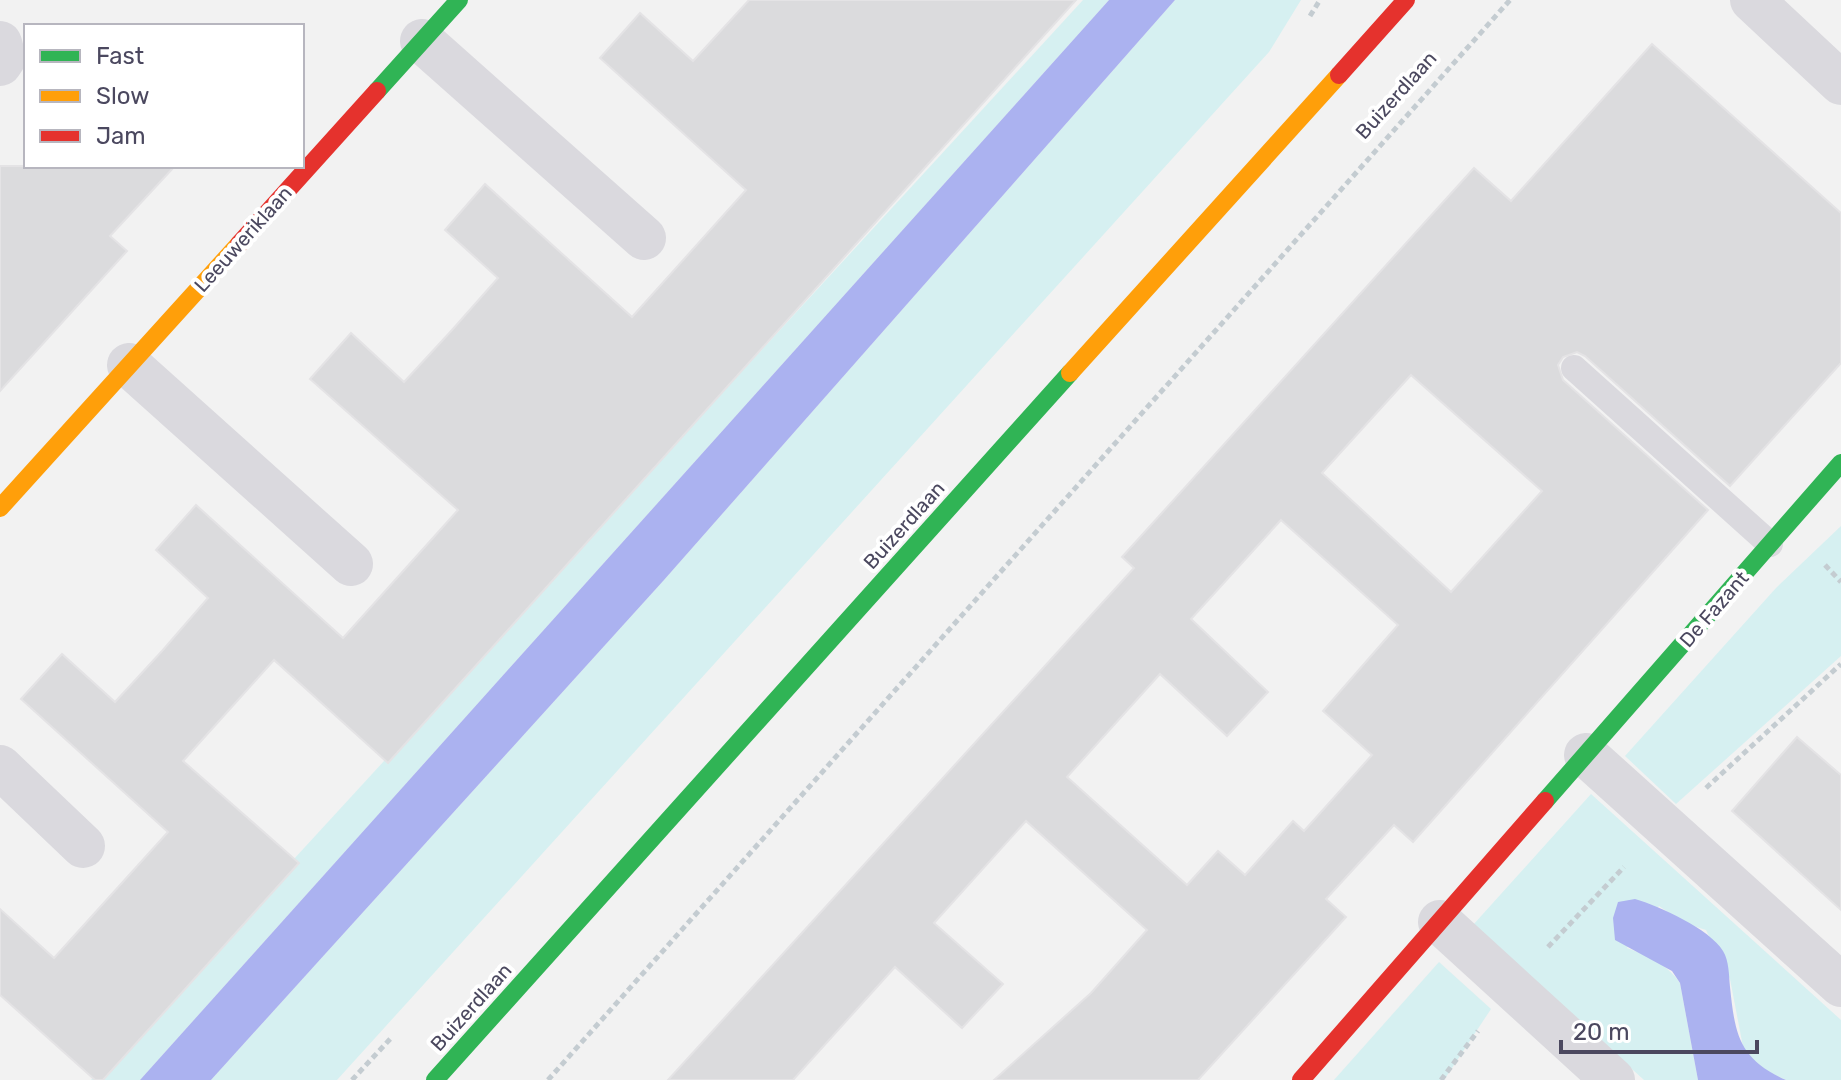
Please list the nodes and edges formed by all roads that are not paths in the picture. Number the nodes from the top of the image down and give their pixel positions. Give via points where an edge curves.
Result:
1 (459, 0) edge
2 (1406, 0) edge
3 (1752, 0) edge
4 (422, 41) junction
5 (0, 43) edge
6 (0, 64) edge
7 (1841, 83) edge
8 (644, 238) dead end
9 (129, 365) junction
10 (1574, 368) dead end
11 (1841, 463) edge
12 (0, 508) edge
13 (1770, 544) junction
14 (351, 564) dead end
15 (1586, 755) junction
16 (0, 767) edge
17 (83, 846) dead end
18 (1440, 922) junction
19 (1841, 985) edge
20 (435, 1080) edge
21 (1301, 1080) edge
22 (1613, 1080) edge

1 - 4 street, Leeuweriklaan
2 - 20 street, Buizerdlaan
3 - 7 street
4 - 8 street
4 - 9 street, Leeuweriklaan
5 - 6 street
9 - 12 street, Leeuweriklaan
9 - 14 street
10 - 13 lane
11 - 13 street, De Fazant
13 - 15 street, De Fazant
15 - 18 street, De Fazant
15 - 19 street
16 - 17 street
18 - 21 street, De Fazant
18 - 22 street

